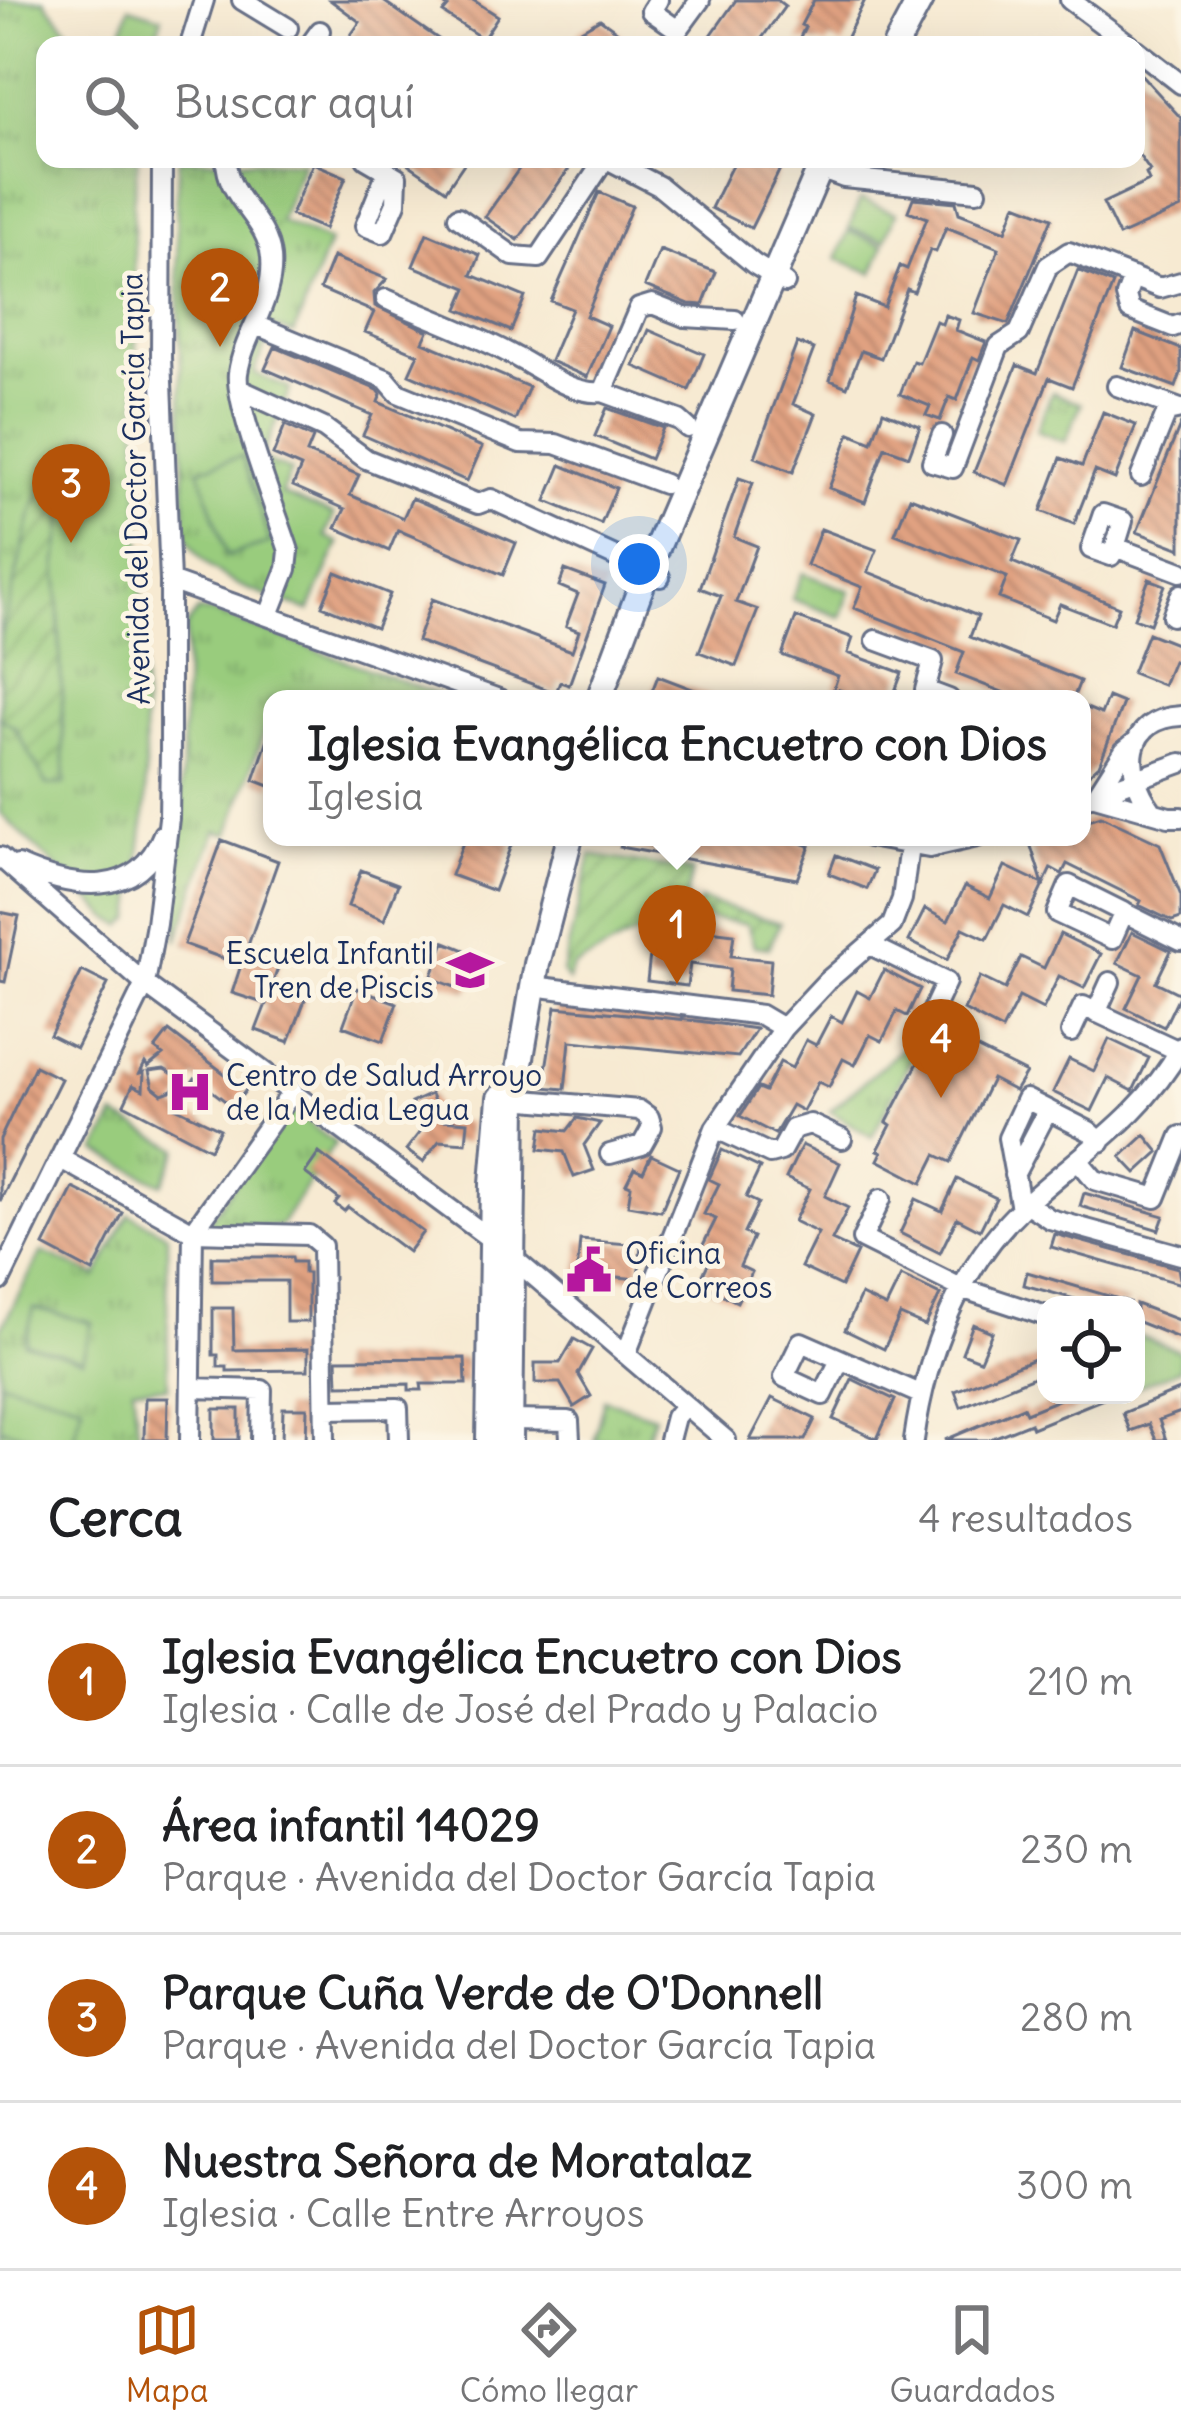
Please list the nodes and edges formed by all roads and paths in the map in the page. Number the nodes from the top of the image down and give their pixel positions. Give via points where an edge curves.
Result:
1 (204, 0) edge
2 (242, 0) edge
3 (658, 0) edge
4 (700, 0) edge
5 (902, 0) edge
6 (920, 0) edge
7 (1070, 0) edge
8 (288, 28) dead end
9 (193, 36) edge
10 (884, 36) edge
11 (901, 36) edge
12 (1118, 36) edge
13 (1145, 56) edge
14 (1181, 84) edge
15 (162, 168) edge
16 (227, 168) edge
17 (383, 168) edge
18 (600, 168) edge
19 (645, 168) edge
20 (828, 168) edge
21 (847, 168) edge
22 (387, 170) dead end
23 (977, 190) dead end
24 (458, 217) dead end
25 (1133, 277) junction
26 (778, 280) junction
27 (1181, 282) edge
28 (386, 298) dead end
29 (735, 320) dead end
30 (1181, 324) edge
31 (256, 326) junction
32 (1118, 386) dead end
33 (239, 389) junction
34 (603, 392) junction
35 (1181, 409) edge
36 (688, 428) dead end
37 (942, 435) dead end
38 (1142, 476) dead end
39 (664, 484) dead end
40 (1114, 547) dead end
41 (1181, 572) edge
42 (654, 574) junction
43 (170, 581) junction
44 (1181, 594) edge
45 (269, 615) junction
46 (1172, 616) dead end
47 (875, 640) dead end
48 (474, 690) edge
49 (603, 690) edge
50 (618, 690) edge
51 (925, 690) edge
52 (1181, 716) edge
53 (1138, 740) junction
54 (1181, 763) edge
55 (1135, 780) junction
56 (1091, 794) edge
57 (1091, 796) edge
58 (1091, 797) edge
59 (1167, 815) edge
60 (169, 818) junction
61 (1181, 835) edge
62 (552, 846) edge
63 (568, 846) edge
64 (909, 846) joint
65 (938, 846) edge
66 (0, 857) edge
67 (1124, 912) dead end
68 (1181, 941) edge
69 (872, 946) junction
70 (1110, 982) dead end
71 (145, 984) junction
72 (532, 986) junction
73 (1096, 1012) junction
74 (930, 1016) dead end
75 (783, 1028) junction
76 (1071, 1032) dead end
77 (1180, 1049) edge
78 (292, 1091) junction
79 (514, 1099) junction
80 (715, 1128) junction
81 (1181, 1136) edge
82 (842, 1139) dead end
83 (1101, 1142) junction
84 (610, 1154) dead end
85 (61, 1159) junction
86 (1078, 1160) junction
87 (881, 1198) dead end
88 (1024, 1206) junction
89 (193, 1232) junction
90 (501, 1247) junction
91 (1181, 1255) edge
92 (0, 1281) edge
93 (961, 1288) junction
94 (1037, 1313) edge
95 (626, 1354) junction
96 (841, 1360) dead end
97 (191, 1388) junction
98 (920, 1394) junction
99 (685, 1405) junction
100 (325, 1409) junction
101 (510, 1430) edge
102 (190, 1440) edge
103 (261, 1440) edge
104 (325, 1440) edge
105 (398, 1440) edge
106 (489, 1440) edge
107 (570, 1440) edge
108 (669, 1440) edge
109 (726, 1440) edge
110 (914, 1440) edge

1 - 9 street
2 - 8 street
3 - 4 street via 651,11 678,31
5 - 10 main road
6 - 11 main road
7 - 12 street
13 - 14 street
15 - 43 street, Avenida del Doctor García Tapia
16 - 31 street via 270,252 271,279
17 - 22 street
18 - 24 street via 539,258 513,256
19 - 26 street
20 - 26 main road
21 - 23 street
25 - 27 street via 1160,288
25 - 30 street via 1130,310
25 - 37 street via 1084,255 1061,255 1048,266 1019,333 999,346 953,468 932,462
26 - 42 main road
28 - 34 street via 564,383
29 - 34 street via 639,308
31 - 33 street
31 - 39 street via 518,442 556,444
32 - 35 street
33 - 42 street via 324,428 366,459 478,504 491,499
33 - 45 street via 289,551
34 - 36 street
35 - 38 street via 1167,412
40 - 41 street
42 - 49 main road
42 - 50 main road
43 - 45 street
43 - 60 street, Avenida del Doctor García Tapia
44 - 46 street
45 - 48 street
47 - 51 street via 933,662
52 - 53 street via 1150,725
53 - 55 street
53 - 56 street
54 - 55 street
55 - 57 street
55 - 59 street
58 - 59 street
59 - 61 street
60 - 66 street via 157,849 121,881 82,885
60 - 71 street, Avenida del Doctor García Tapia
62 - 90 main road via 515,996 496,1130
63 - 72 main road
64 - 65 street
64 - 69 street via 902,898
66 - 71 street
67 - 68 street
69 - 74 street via 946,982
69 - 75 street
70 - 73 street
71 - 78 street
71 - 85 street, Avenida del Doctor García Tapia
72 - 75 street via 761,1015
72 - 79 main road
73 - 76 street via 1083,1006
73 - 77 street
75 - 80 street
77 - 83 street via 1154,1090
78 - 89 street
78 - 90 street
79 - 84 street via 649,1117 642,1145
79 - 90 main road
80 - 82 street via 770,1154 810,1124
80 - 95 street
81 - 86 street via 1156,1198 1095,1180
83 - 86 street
83 - 88 street via 1048,1110 1014,1175
85 - 89 street
85 - 92 street, Avenida del Doctor García Tapia
86 - 88 street
87 - 93 street via 862,1239
88 - 91 street
88 - 93 street
89 - 97 street
89 - 100 street via 310,1235 322,1246
90 - 95 street
90 - 101 main road
90 - 106 main road
93 - 94 street
93 - 98 street
95 - 99 street
96 - 98 street
97 - 102 street
97 - 103 street via 262,1390
98 - 110 street
99 - 108 street
99 - 109 street
100 - 104 street
100 - 105 street via 398,1408
101 - 107 street via 569,1421

